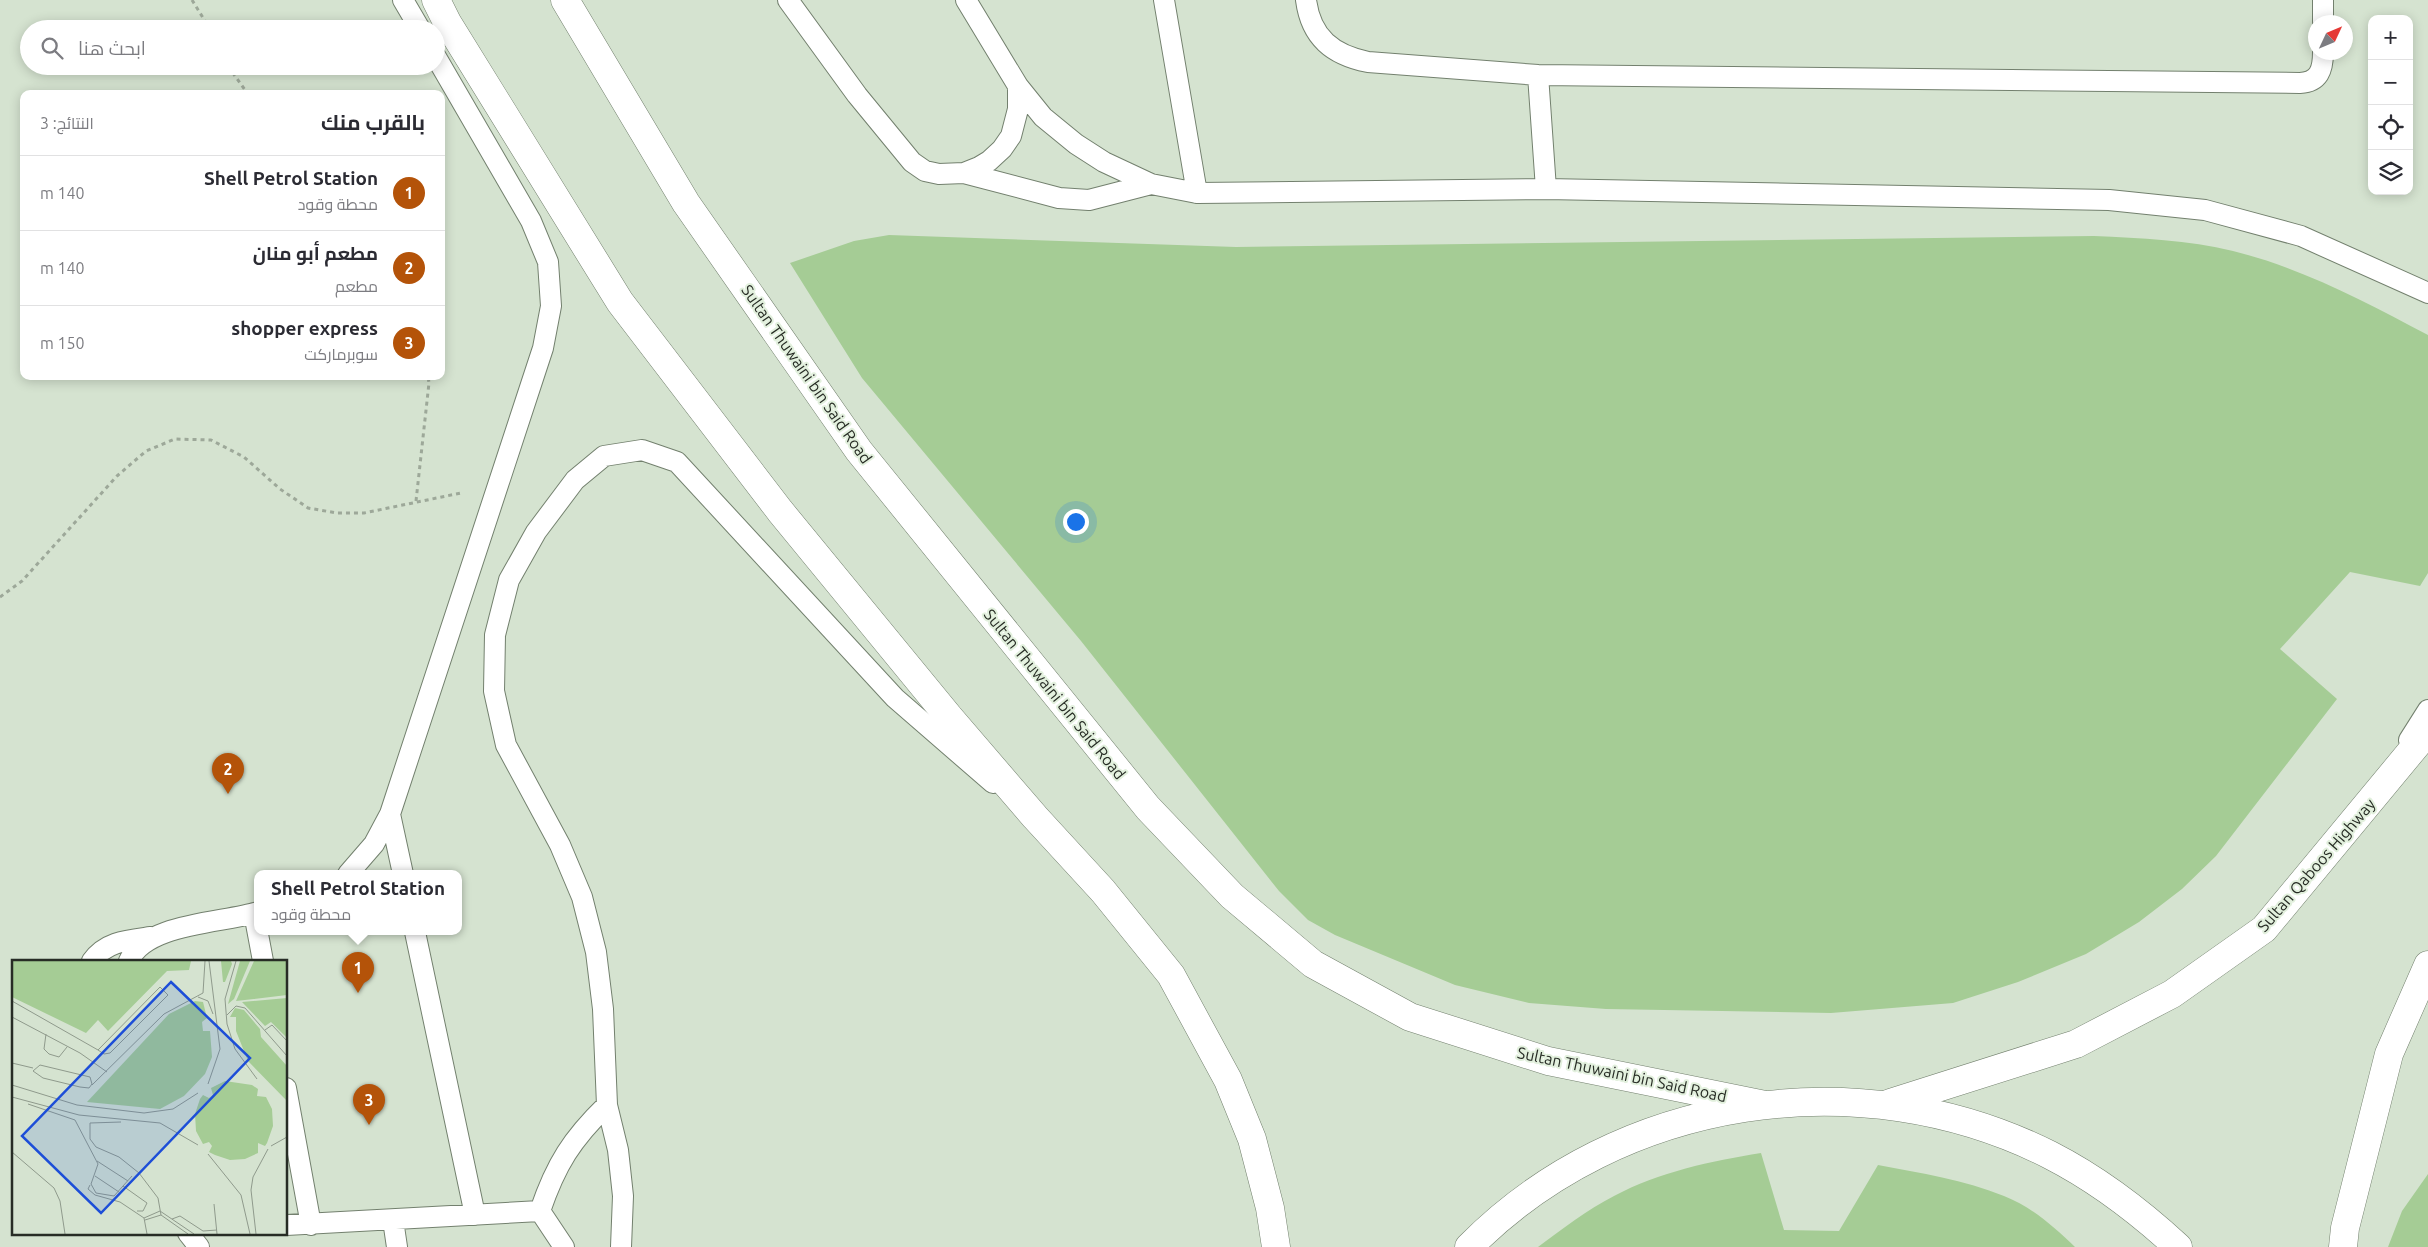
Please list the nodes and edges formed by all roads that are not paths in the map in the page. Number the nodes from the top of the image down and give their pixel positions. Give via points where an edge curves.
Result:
1 (404, 0) edge
2 (436, 0) edge
3 (565, 0) edge
4 (788, 0) edge
5 (966, 0) edge
6 (1164, 0) edge
7 (1306, 0) edge
8 (2323, 0) edge
9 (2323, 15) edge
10 (415, 20) edge
11 (2323, 60) edge
12 (445, 73) edge
13 (1538, 74) junction
14 (1018, 86) junction
15 (964, 172) junction
16 (1151, 184) junction
17 (1546, 189) junction
18 (1197, 193) junction
19 (2428, 293) edge
20 (2428, 710) edge
21 (2428, 731) edge
22 (2370, 804) junction
23 (390, 814) junction
24 (1035, 817) junction
25 (351, 870) edge
26 (401, 870) edge
27 (254, 912) edge
28 (259, 935) edge
29 (416, 935) edge
30 (151, 937) junction
31 (93, 960) edge
32 (131, 960) edge
33 (263, 960) edge
34 (2428, 965) edge
35 (288, 1099) edge
36 (1765, 1104) junction
37 (607, 1105) junction
38 (1884, 1105) junction
39 (540, 1211) junction
40 (474, 1216) junction
41 (393, 1220) junction
42 (288, 1225) edge
43 (311, 1225) junction
44 (189, 1234) edge
45 (199, 1247) edge
46 (397, 1247) edge
47 (564, 1247) edge
48 (621, 1247) edge
49 (1276, 1247) edge
50 (1469, 1247) edge
51 (2178, 1247) edge
52 (2343, 1247) edge

1 - 10 lane
2 - 24 highway via 620,302 780,512
3 - 36 highway, Sultan Thuwaini bin Said Road via 686,203 859,451 1148,808 1232,896 1313,964 1410,1018 1548,1061
4 - 15 lane via 857,95 912,162 925,171 939,174
5 - 14 lane
6 - 18 lane
7 - 13 lane via 1314,28 1327,46 1346,58
8 - 9 lane
11 - 13 lane via 2318,77 2300,83
12 - 23 lane via 531,221 548,262 552,306 543,348
13 - 17 lane
14 - 15 lane via 1018,109 1011,136 989,161
14 - 16 lane via 1043,117 1076,144 1104,162
15 - 16 lane via 1059,198 1089,200
16 - 18 lane
17 - 18 lane
17 - 19 lane via 2109,200 2205,210 2301,236
20 - 22 lane
21 - 22 highway, Sultan Qaboos Highway
22 - 38 highway, Sultan Qaboos Highway via 2264,929 2172,994 2076,1044
23 - 25 lane via 374,844
23 - 26 lane
24 - 37 lane via 895,698 677,462 642,450 604,456 575,480 536,532 509,580 495,635 494,691 506,745 560,845 582,898 596,952 603,1009
24 - 49 highway via 1103,891 1170,975 1199,1023 1228,1080 1252,1139 1270,1208
27 - 30 lane
28 - 33 lane
29 - 40 lane
30 - 31 lane via 116,942
30 - 32 lane
34 - 52 highway via 2390,1054 2345,1228
35 - 43 lane
36 - 38 highway via 1827,1101
36 - 50 highway via 1672,1124 1599,1153 1521,1201
37 - 39 lane via 566,1151
37 - 48 lane via 618,1150 623,1196
38 - 51 highway via 1974,1124 2051,1155 2112,1192
39 - 40 lane
39 - 47 lane
40 - 41 lane
41 - 43 lane
41 - 46 lane
42 - 43 lane
44 - 45 lane

